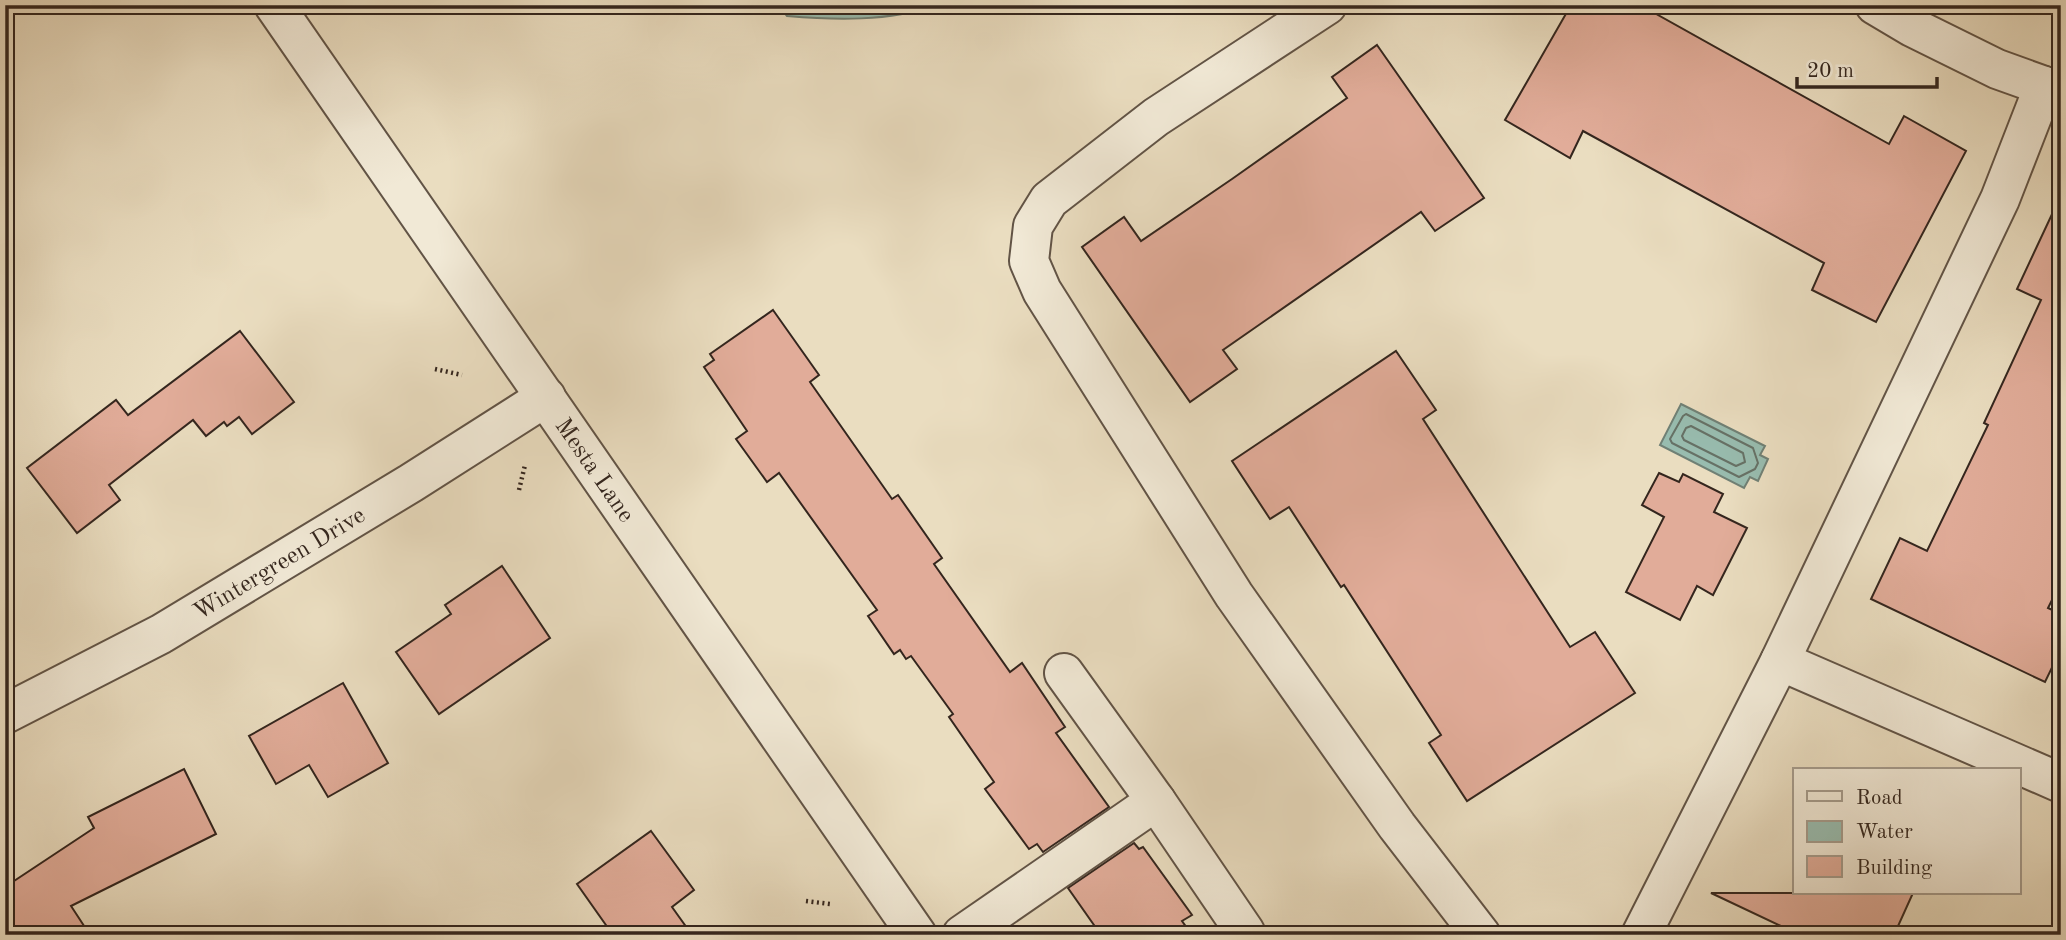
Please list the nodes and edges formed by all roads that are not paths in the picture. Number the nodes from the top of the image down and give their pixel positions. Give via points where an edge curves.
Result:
1 (274, 5) edge
2 (1327, 5) edge
3 (1875, 5) edge
4 (2053, 89) edge
5 (546, 397) junction
6 (1780, 661) junction
7 (1064, 673) dead end
8 (5, 714) edge
9 (2061, 783) edge
10 (1156, 801) junction
11 (910, 932) edge
12 (1245, 932) dead end
13 (962, 935) edge
14 (1481, 935) edge
15 (1641, 935) edge

1 - 5 street, Mesta Lane
2 - 14 street via 1156,117 1049,200 1033,226 1029,261 1042,290 1234,595 1397,826
3 - 4 street via 1997,69
4 - 6 street
5 - 8 street, Wintergreen Drive via 161,634
5 - 11 street, Mesta Lane
6 - 9 street
6 - 15 street
7 - 10 street
10 - 12 street
10 - 13 street

